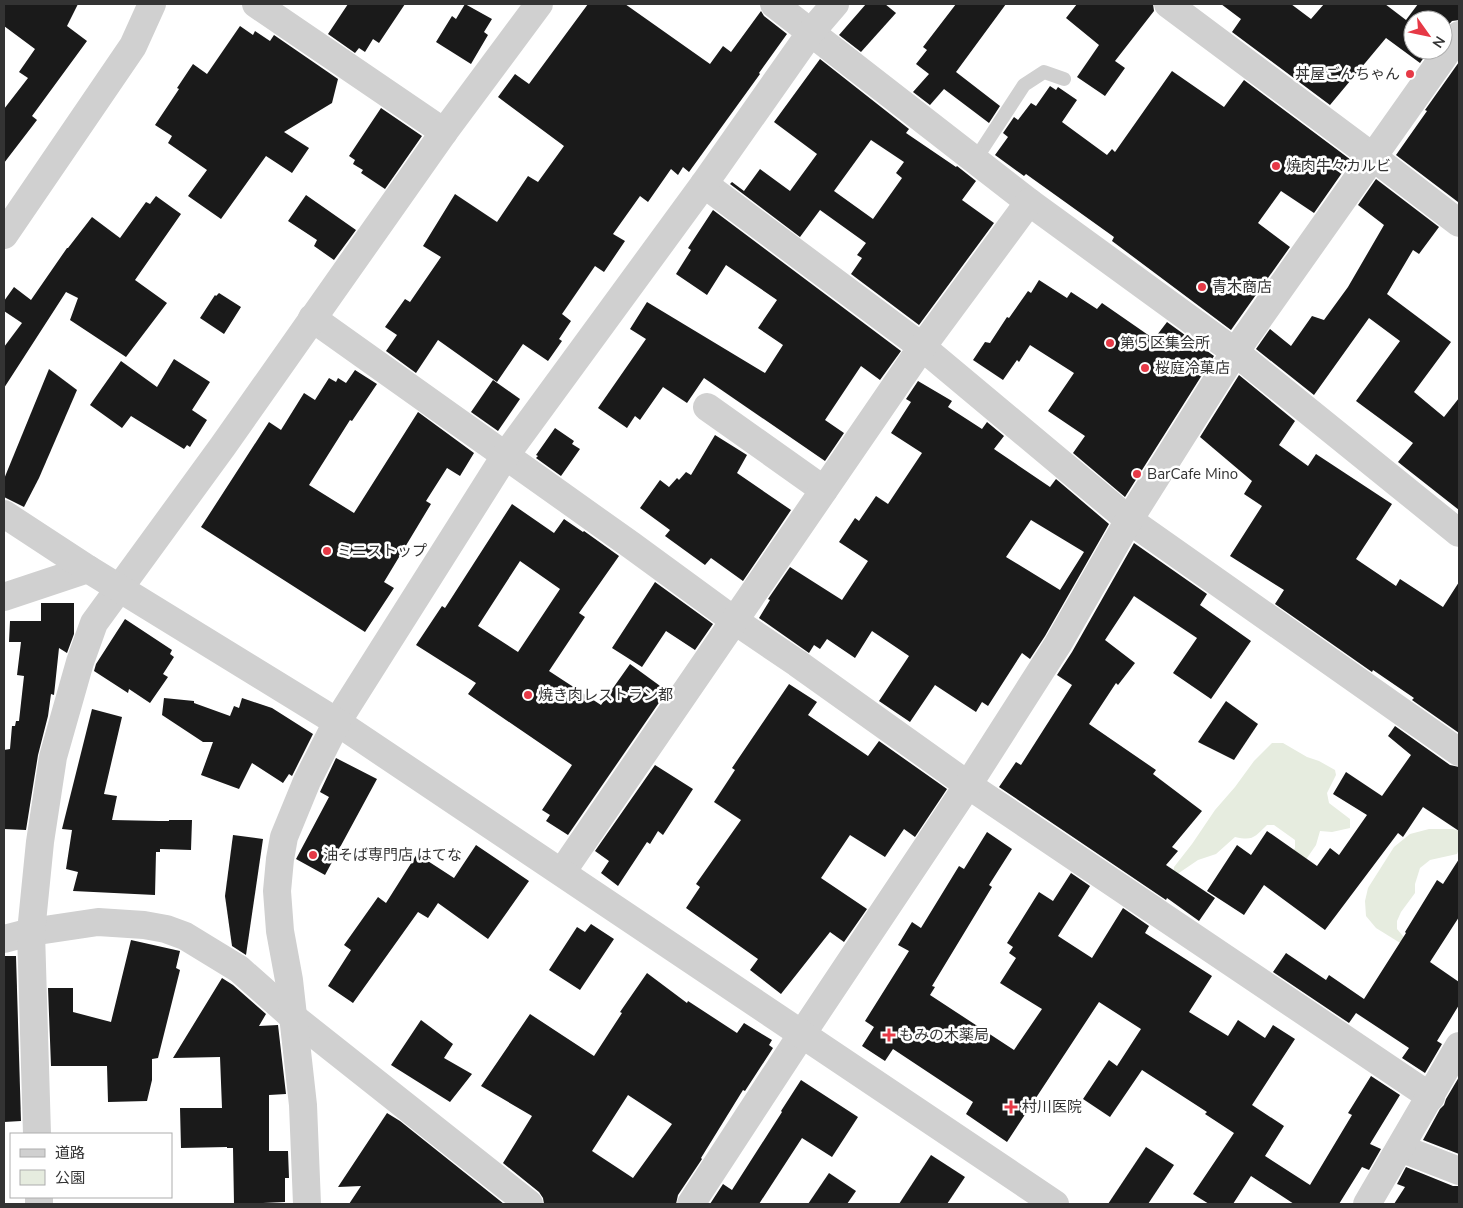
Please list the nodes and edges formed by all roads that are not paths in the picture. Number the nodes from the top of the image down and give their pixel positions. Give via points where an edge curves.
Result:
1 (152, 4) edge
2 (256, 4) edge
3 (540, 4) edge
4 (774, 4) edge
5 (835, 4) edge
6 (1168, 4) edge
7 (811, 32) junction
8 (1459, 35) edge
9 (1064, 78) dead end
10 (444, 132) junction
11 (1373, 157) junction
12 (975, 160) junction
13 (704, 184) junction
14 (1029, 202) junction
15 (1459, 223) edge
16 (4, 235) edge
17 (312, 318) junction
18 (922, 348) junction
19 (1235, 352) junction
20 (707, 407) dead end
21 (505, 456) junction
22 (824, 490) junction
23 (4, 514) edge
24 (1128, 520) junction
25 (1459, 533) edge
26 (88, 569) junction
27 (119, 588) junction
28 (4, 597) edge
29 (735, 621) junction
30 (337, 722) junction
31 (1459, 752) edge
32 (968, 786) junction
33 (562, 872) junction
34 (31, 932) junction
35 (4, 939) edge
36 (293, 1017) junction
37 (802, 1034) junction
38 (1459, 1046) edge
39 (1430, 1097) junction
40 (37, 1133) edge
41 (1400, 1148) junction
42 (1459, 1172) edge
43 (307, 1204) edge
44 (529, 1204) edge
45 (691, 1204) edge
46 (1055, 1204) edge
47 (1367, 1204) edge

1 - 16 street via 133,46
2 - 10 street
3 - 10 street
4 - 7 street
5 - 7 street
6 - 11 street
7 - 12 street
7 - 13 street
8 - 11 street
9 - 12 lane via 1044,72 1024,86
10 - 17 street
11 - 15 street
11 - 19 street
12 - 14 street
13 - 18 street
13 - 21 street
14 - 18 street
14 - 19 street
17 - 21 street
17 - 27 street
18 - 22 street
18 - 24 street
19 - 24 street
19 - 25 street
20 - 22 street
21 - 29 street
21 - 30 street
22 - 29 street
23 - 26 street
24 - 31 street
24 - 32 street via 1058,644
26 - 27 street
26 - 28 street
27 - 30 street
27 - 34 street via 94,623 53,757
29 - 32 street
29 - 33 street
30 - 33 street
30 - 36 street via 307,781 284,837 280,859 277,891 280,931
32 - 37 street
32 - 39 street
33 - 37 street
34 - 35 street
34 - 36 street via 98,922 166,929 185,936 239,970
34 - 40 street
36 - 43 street via 303,1105
36 - 44 street
37 - 45 street
37 - 46 street
38 - 39 street
39 - 41 street
41 - 42 street
41 - 47 street

